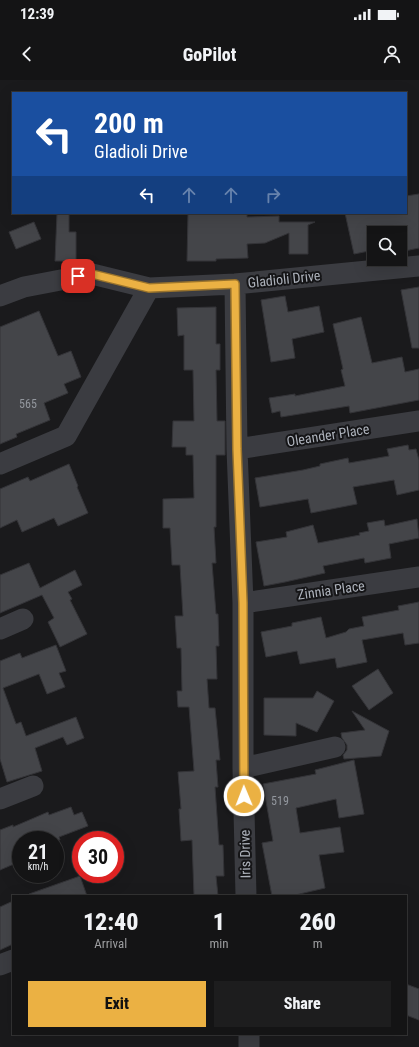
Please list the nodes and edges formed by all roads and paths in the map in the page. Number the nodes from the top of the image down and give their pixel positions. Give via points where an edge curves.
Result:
1 (419, 266) edge
2 (235, 284) junction
3 (149, 288) junction
4 (0, 296) edge
5 (419, 421) edge
6 (237, 449) junction
7 (0, 464) edge
8 (419, 577) edge
9 (243, 603) junction
10 (23, 619) dead end
11 (0, 629) edge
12 (335, 747) dead end
13 (243, 768) junction
14 (33, 786) dead end
15 (0, 799) edge
16 (246, 895) edge
17 (12, 960) edge
18 (0, 965) edge
19 (249, 1035) edge
20 (249, 1047) edge

1 - 2 street, Gladioli Drive
2 - 3 street, Gladioli Drive
2 - 6 street, Iris Drive
3 - 4 street, Gladioli Drive via 92,274 24,287
3 - 7 street via 66,436
5 - 6 street, Oleander Place
6 - 9 street, Iris Drive
8 - 9 street, Zinnia Place
9 - 13 street, Iris Drive
10 - 11 street
12 - 13 street
13 - 16 street, Iris Drive
14 - 15 street
17 - 18 street
19 - 20 street

